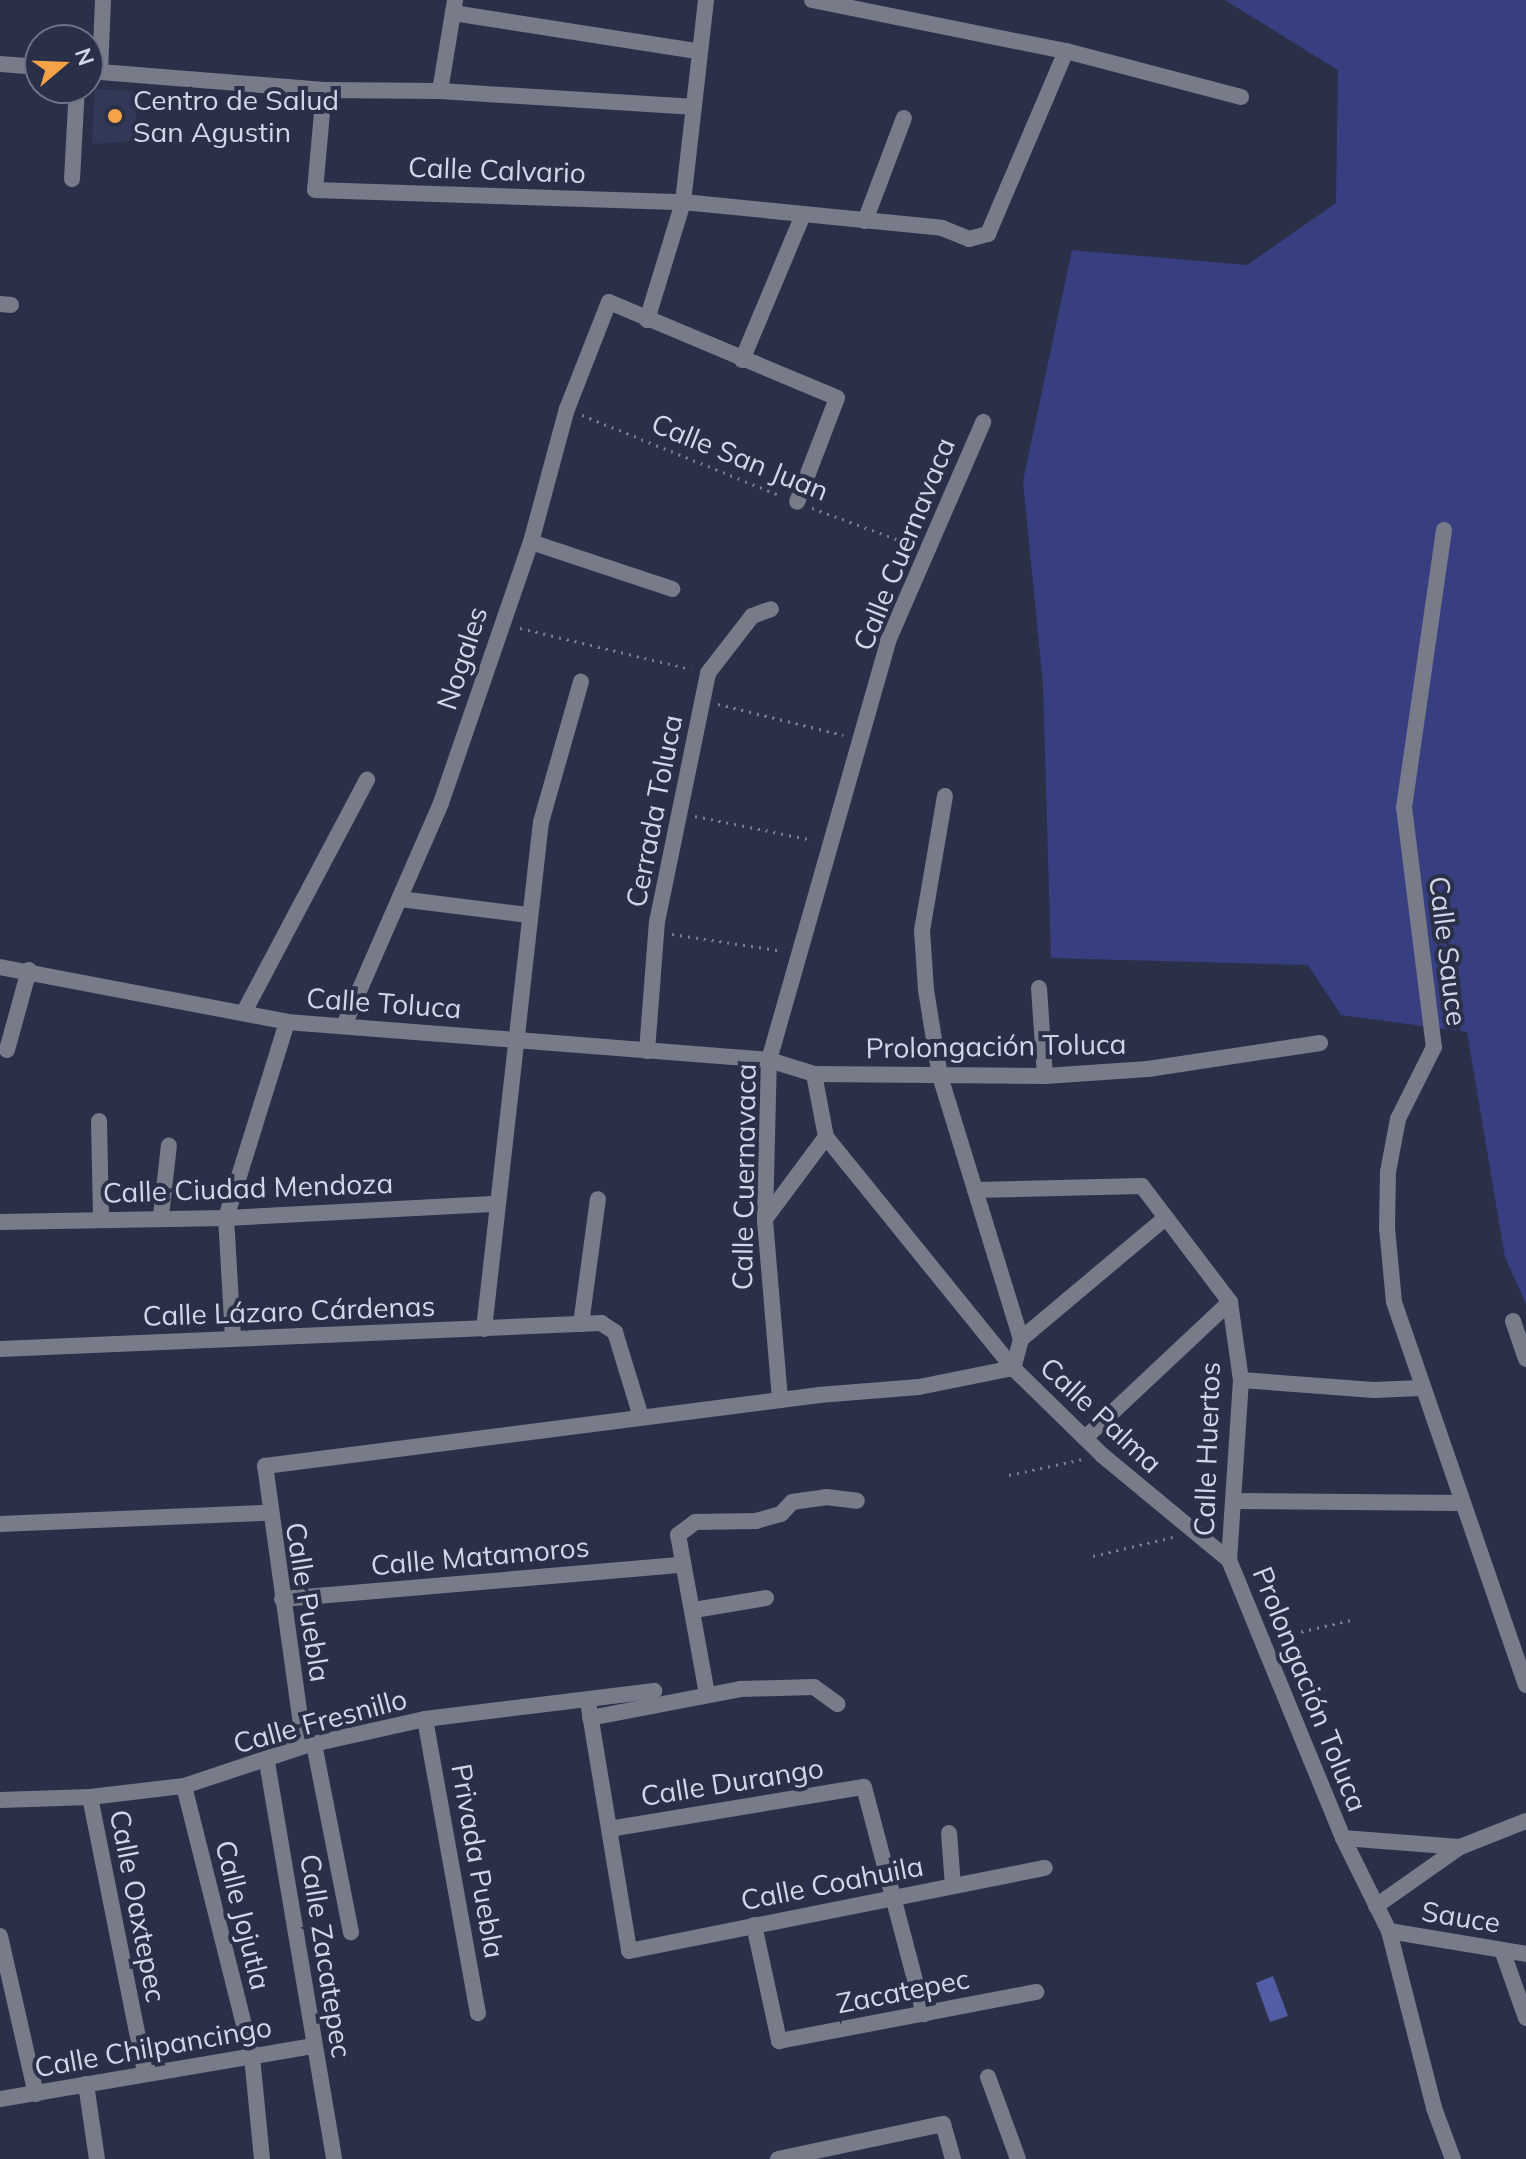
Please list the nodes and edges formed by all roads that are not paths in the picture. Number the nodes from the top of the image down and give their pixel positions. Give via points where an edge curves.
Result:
1 (103, 0) edge
2 (706, 0) edge
3 (812, 0) edge
4 (454, 6) edge
5 (100, 24) edge
6 (697, 51) junction
7 (1066, 51) junction
8 (0, 64) edge
9 (24, 66) edge
10 (104, 72) edge
11 (324, 90) junction
12 (440, 91) junction
13 (1241, 97) dead end
14 (76, 104) edge
15 (691, 107) junction
16 (904, 118) dead end
17 (72, 179) dead end
18 (683, 202) junction
19 (803, 215) junction
20 (865, 221) junction
21 (647, 320) junction
22 (742, 360) junction
23 (983, 422) dead end
24 (797, 502) road end
25 (1444, 530) dead end
26 (531, 542) junction
27 (672, 589) dead end
28 (771, 609) dead end
29 (581, 682) dead end
30 (367, 780) dead end
31 (945, 796) dead end
32 (400, 899) junction
33 (528, 915) junction
34 (0, 967) edge
35 (29, 970) junction
36 (1039, 988) dead end
37 (244, 1012) junction
38 (287, 1022) junction
39 (345, 1023) junction
40 (513, 1041) junction
41 (1320, 1043) dead end
42 (7, 1050) dead end
43 (647, 1051) junction
44 (769, 1060) junction
45 (814, 1074) junction
46 (940, 1076) junction
47 (1045, 1076) junction
48 (99, 1121) dead end
49 (826, 1137) junction
50 (169, 1145) dead end
51 (975, 1190) junction
52 (598, 1199) dead end
53 (497, 1204) junction
54 (161, 1216) junction
55 (226, 1218) junction
56 (101, 1219) junction
57 (765, 1219) junction
58 (1164, 1219) junction
59 (0, 1222) edge
60 (1230, 1302) junction
61 (1513, 1321) dead end
62 (581, 1324) junction
63 (484, 1329) junction
64 (233, 1338) junction
65 (1021, 1339) junction
66 (0, 1349) edge
67 (1526, 1359) edge
68 (1013, 1368) junction
69 (1241, 1380) junction
70 (1420, 1388) junction
71 (780, 1399) junction
72 (641, 1417) junction
73 (1085, 1438) junction
74 (857, 1501) dead end
75 (1233, 1501) junction
76 (1461, 1503) junction
77 (268, 1513) junction
78 (0, 1524) edge
79 (1229, 1560) junction
80 (682, 1565) junction
81 (766, 1598) dead end
82 (282, 1599) junction
83 (694, 1610) junction
84 (1526, 1685) edge
85 (654, 1691) dead end
86 (707, 1694) junction
87 (837, 1704) dead end
88 (589, 1710) junction
89 (425, 1719) junction
90 (309, 1745) junction
91 (267, 1762) junction
92 (184, 1786) junction
93 (90, 1797) junction
94 (0, 1800) edge
95 (1526, 1821) edge
96 (609, 1829) junction
97 (949, 1833) dead end
98 (1343, 1838) junction
99 (1460, 1847) junction
100 (1045, 1868) dead end
101 (953, 1886) junction
102 (895, 1898) junction
103 (1376, 1906) junction
104 (754, 1925) junction
105 (1389, 1931) junction
106 (351, 1932) dead end
107 (0, 1936) edge
108 (1502, 1950) junction
109 (1526, 1954) edge
110 (1036, 1992) dead end
111 (478, 2013) dead end
112 (924, 2014) junction
113 (1526, 2018) edge
114 (314, 2046) junction
115 (252, 2057) junction
116 (145, 2073) junction
117 (988, 2077) dead end
118 (86, 2084) junction
119 (36, 2094) junction
120 (0, 2099) edge
121 (97, 2159) edge
122 (262, 2159) edge
123 (334, 2159) edge
124 (778, 2159) edge
125 (953, 2159) edge
126 (1018, 2159) edge
127 (1453, 2159) edge

1 - 5 street
2 - 6 street
3 - 7 street
4 - 6 street
4 - 12 street
6 - 15 street
7 - 13 street
7 - 20 street via 988,234 969,239 942,228
8 - 9 street
10 - 11 street
11 - 12 street
11 - 18 street, Calle Calvario via 315,190
12 - 15 street
14 - 17 street
15 - 18 street
16 - 20 street
18 - 19 street
18 - 21 street
19 - 20 street
19 - 22 street
21 - 22 street
21 - 26 street, Nogales via 609,302 567,409
22 - 24 street via 837,398
23 - 44 street, Calle Cuernavaca via 888,641
25 - 70 street, Calle Sauce via 1404,807 1434,1047 1398,1119 1388,1186 1394,1302
26 - 27 street
26 - 32 street, Nogales via 441,803
28 - 43 street, Cerrada Toluca via 752,616 708,673 657,932
29 - 33 street via 541,822
30 - 37 street
31 - 46 street via 922,930
32 - 33 street
32 - 39 street, Nogales
33 - 40 street
34 - 35 street, Calle Toluca
35 - 37 street, Calle Toluca
35 - 42 street
36 - 47 street
37 - 38 street, Calle Toluca
38 - 39 street, Calle Toluca
38 - 55 street
39 - 40 street, Calle Toluca
40 - 43 street, Calle Toluca
40 - 53 street
41 - 47 street, Prolongación Toluca via 1148,1069
43 - 44 street, Calle Toluca
44 - 45 street, Prolongación Toluca
44 - 57 street, Calle Cuernavaca
45 - 46 street, Prolongación Toluca
45 - 49 street
46 - 47 street, Prolongación Toluca
46 - 51 street
48 - 56 street
49 - 57 street
49 - 68 street
50 - 54 street
51 - 58 street via 1133,1184 1148,1191
51 - 65 street
52 - 62 street
53 - 55 street, Calle Ciudad Mendoza
53 - 63 street
54 - 55 street, Calle Ciudad Mendoza
54 - 56 street, Calle Ciudad Mendoza
55 - 64 street
56 - 59 street, Calle Ciudad Mendoza
57 - 71 street, Calle Cuernavaca
58 - 60 street
58 - 65 street
60 - 69 street, Calle Huertos
60 - 73 street
61 - 67 street
62 - 63 street, Calle Lázaro Cárdenas
62 - 72 street via 601,1323 615,1332
63 - 64 street, Calle Lázaro Cárdenas
64 - 66 street, Calle Lázaro Cárdenas
65 - 68 street
68 - 71 street via 919,1387
68 - 73 street, Calle Palma
69 - 70 street via 1374,1390
69 - 75 street, Calle Huertos
70 - 76 street, Calle Sauce
71 - 72 street
72 - 77 street, Calle Puebla via 265,1466
73 - 79 street, Calle Palma
74 - 80 street via 826,1497 792,1502 768,1518 695,1522 678,1535
75 - 76 street
75 - 79 street, Calle Huertos
76 - 84 street, Calle Sauce
77 - 78 street
77 - 82 street, Calle Puebla
79 - 98 street, Prolongación Toluca
80 - 82 street, Calle Matamoros
80 - 83 street
81 - 83 street
82 - 90 street, Calle Puebla
83 - 86 street
85 - 88 street, Calle Fresnillo
86 - 87 street via 814,1687
86 - 88 street
88 - 89 street, Calle Fresnillo
88 - 96 street
89 - 90 street, Calle Fresnillo
89 - 111 street, Privada Puebla
90 - 91 street, Calle Fresnillo
90 - 106 street, Calle Puebla
91 - 92 street, Calle Fresnillo
91 - 114 street, Calle Zacatepec
92 - 93 street, Calle Fresnillo
92 - 115 street, Calle Jojutla
93 - 94 street, Calle Fresnillo
93 - 116 street, Calle Oaxtepec
95 - 99 street
96 - 102 street, Calle Durango via 864,1787
96 - 104 street, Calle Coahuila via 629,1951
97 - 101 street
98 - 99 street
98 - 103 street, Prolongación Toluca
99 - 103 street
100 - 101 street, Calle Coahuila
101 - 102 street, Calle Coahuila
102 - 104 street, Calle Coahuila
102 - 112 street
103 - 105 street, Prolongación Toluca
104 - 112 street, Zacatepec via 779,2041
105 - 108 street, Sauce
105 - 127 street, Prolongación Toluca via 1434,2108
107 - 119 street
108 - 109 street, Sauce
108 - 113 street
110 - 112 street, Zacatepec
114 - 115 street, Calle Chilpancingo
114 - 123 street, Calle Zacatepec
115 - 116 street, Calle Chilpancingo
115 - 122 street, Calle Jojutla
116 - 118 street, Calle Chilpancingo
117 - 126 street
118 - 119 street, Calle Chilpancingo
118 - 121 street
119 - 120 street, Calle Chilpancingo
124 - 125 street via 943,2124

